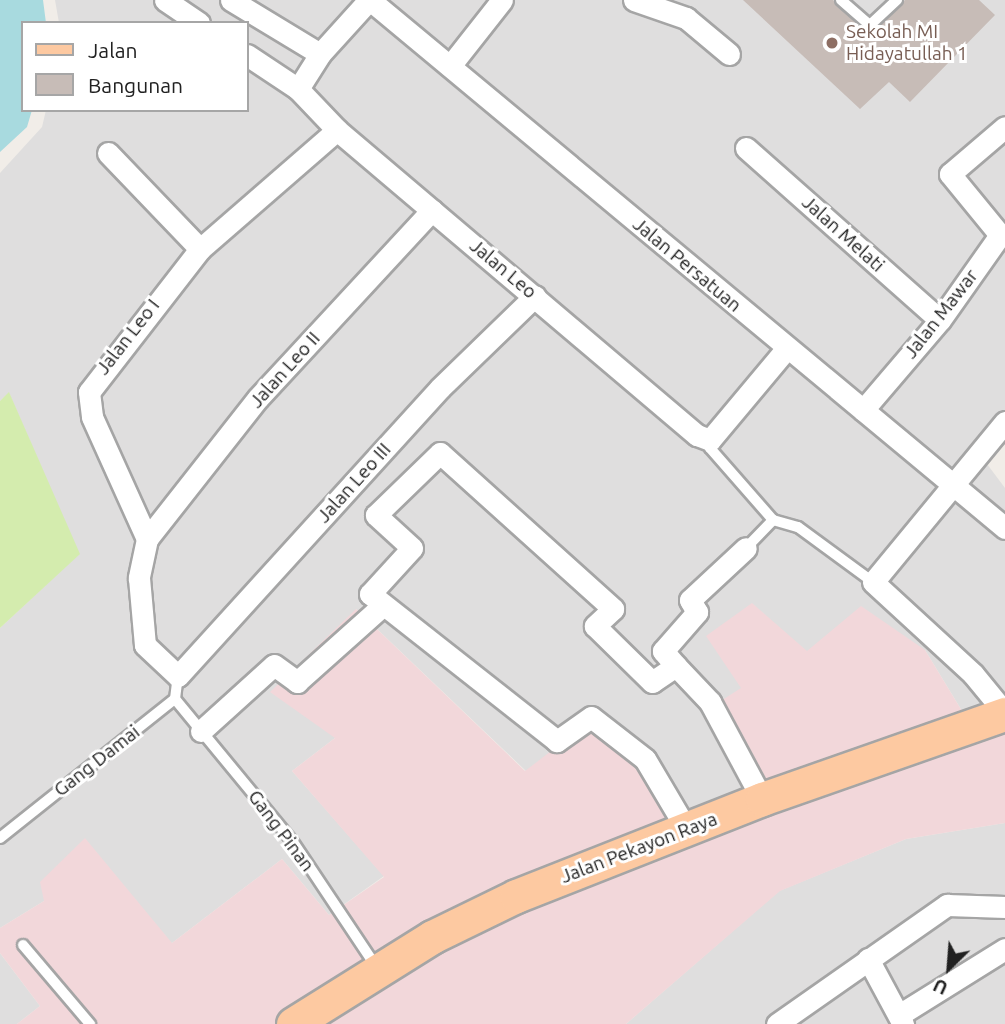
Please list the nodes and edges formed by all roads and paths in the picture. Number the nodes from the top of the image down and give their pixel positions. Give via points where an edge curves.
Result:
1 (165, 0) edge
2 (231, 0) edge
3 (370, 0) edge
4 (502, 0) edge
5 (634, 0) edge
6 (841, 0) edge
7 (897, 0) edge
8 (196, 21) edge
9 (320, 54) junction
10 (729, 54) dead end
11 (248, 56) edge
12 (450, 66) junction
13 (298, 89) junction
14 (1005, 127) edge
15 (337, 130) junction
16 (746, 148) dead end
17 (108, 153) dead end
18 (432, 210) junction
19 (1002, 238) edge
20 (200, 249) junction
21 (535, 296) junction
22 (940, 320) junction
23 (786, 349) junction
24 (863, 410) junction
25 (1005, 422) edge
26 (710, 440) junction
27 (956, 485) junction
28 (773, 520) junction
29 (1005, 528) edge
30 (147, 539) junction
31 (747, 548) joint
32 (873, 582) junction
33 (383, 605) junction
34 (676, 666) junction
35 (178, 676) junction
36 (175, 699) junction
37 (1005, 713) edge
38 (201, 731) junction
39 (762, 799) junction
40 (687, 830) junction
41 (0, 838) edge
42 (1005, 907) edge
43 (23, 945) dead end
44 (1005, 948) edge
45 (868, 959) junction
46 (377, 969) junction
47 (901, 1019) edge
48 (90, 1024) edge
49 (293, 1024) edge
50 (777, 1024) edge

1 - 8 street
2 - 9 street
3 - 9 street
3 - 12 street, Jalan Persatuan
4 - 12 street
5 - 10 street via 686,18
6 - 7 lane via 870,26
9 - 13 street
11 - 13 street, Jalan Leo
12 - 23 street, Jalan Persatuan
13 - 15 street, Jalan Leo
14 - 19 street, Jalan Mawar via 950,174
15 - 18 street, Jalan Leo
15 - 20 street, Jalan Leo I
16 - 22 street, Jalan Melati
17 - 20 street
18 - 21 street, Jalan Leo
18 - 30 street, Jalan Leo II via 258,398
19 - 22 street, Jalan Mawar
20 - 30 street, Jalan Leo I via 89,393 92,417
21 - 26 street, Jalan Leo via 697,435
21 - 35 street, Jalan Leo III via 440,388
22 - 24 street, Jalan Mawar
23 - 24 street, Jalan Persatuan
23 - 26 street
24 - 27 street, Jalan Persatuan
25 - 27 street
26 - 28 lane via 710,448
27 - 29 street, Jalan Persatuan
27 - 32 street
28 - 31 lane
28 - 32 lane via 798,527
30 - 35 street via 139,578 145,645
31 - 34 street via 690,600 697,612 663,651
32 - 37 street via 973,674
33 - 34 street via 370,594 412,548 376,515 440,453 613,609 595,626 652,682
33 - 38 street via 298,682 274,665
33 - 40 street via 557,741 591,717 645,758
34 - 39 street via 710,702
35 - 36 lane
36 - 38 lane, Gang Pinan
36 - 41 lane, Gang Damai
37 - 39 main road, Jalan Pekayon Raya
38 - 46 lane, Gang Pinan via 293,842
39 - 40 main road, Jalan Pekayon Raya
40 - 46 main road, Jalan Pekayon Raya via 516,896
42 - 45 street via 947,905
43 - 48 lane
44 - 47 street
45 - 47 street
45 - 50 street
46 - 49 main road, Jalan Pekayon Raya

